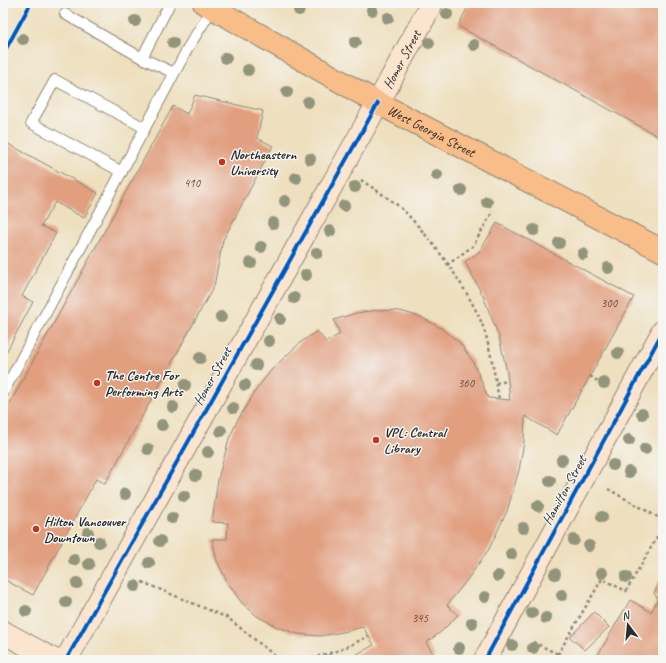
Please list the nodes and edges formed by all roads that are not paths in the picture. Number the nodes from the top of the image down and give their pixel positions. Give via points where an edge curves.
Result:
1 (170, 3) edge
2 (432, 3) edge
3 (211, 5) edge
4 (65, 14) dead end
5 (142, 58) junction
6 (174, 74) junction
7 (378, 103) junction
8 (145, 128) junction
9 (122, 172) junction
10 (663, 251) edge
11 (663, 331) edge
12 (3, 393) edge
13 (3, 632) edge
14 (54, 660) edge
15 (66, 660) edge
16 (485, 660) edge

1 - 5 lane
2 - 7 street, Homer Street
3 - 6 lane
3 - 7 main road, West Georgia Street
4 - 5 lane
5 - 6 lane
6 - 8 lane
7 - 10 main road, West Georgia Street
7 - 15 street, Homer Street
8 - 9 lane
8 - 9 lane via 56,80 31,124
9 - 12 lane
11 - 16 street, Hamilton Street
13 - 14 street

